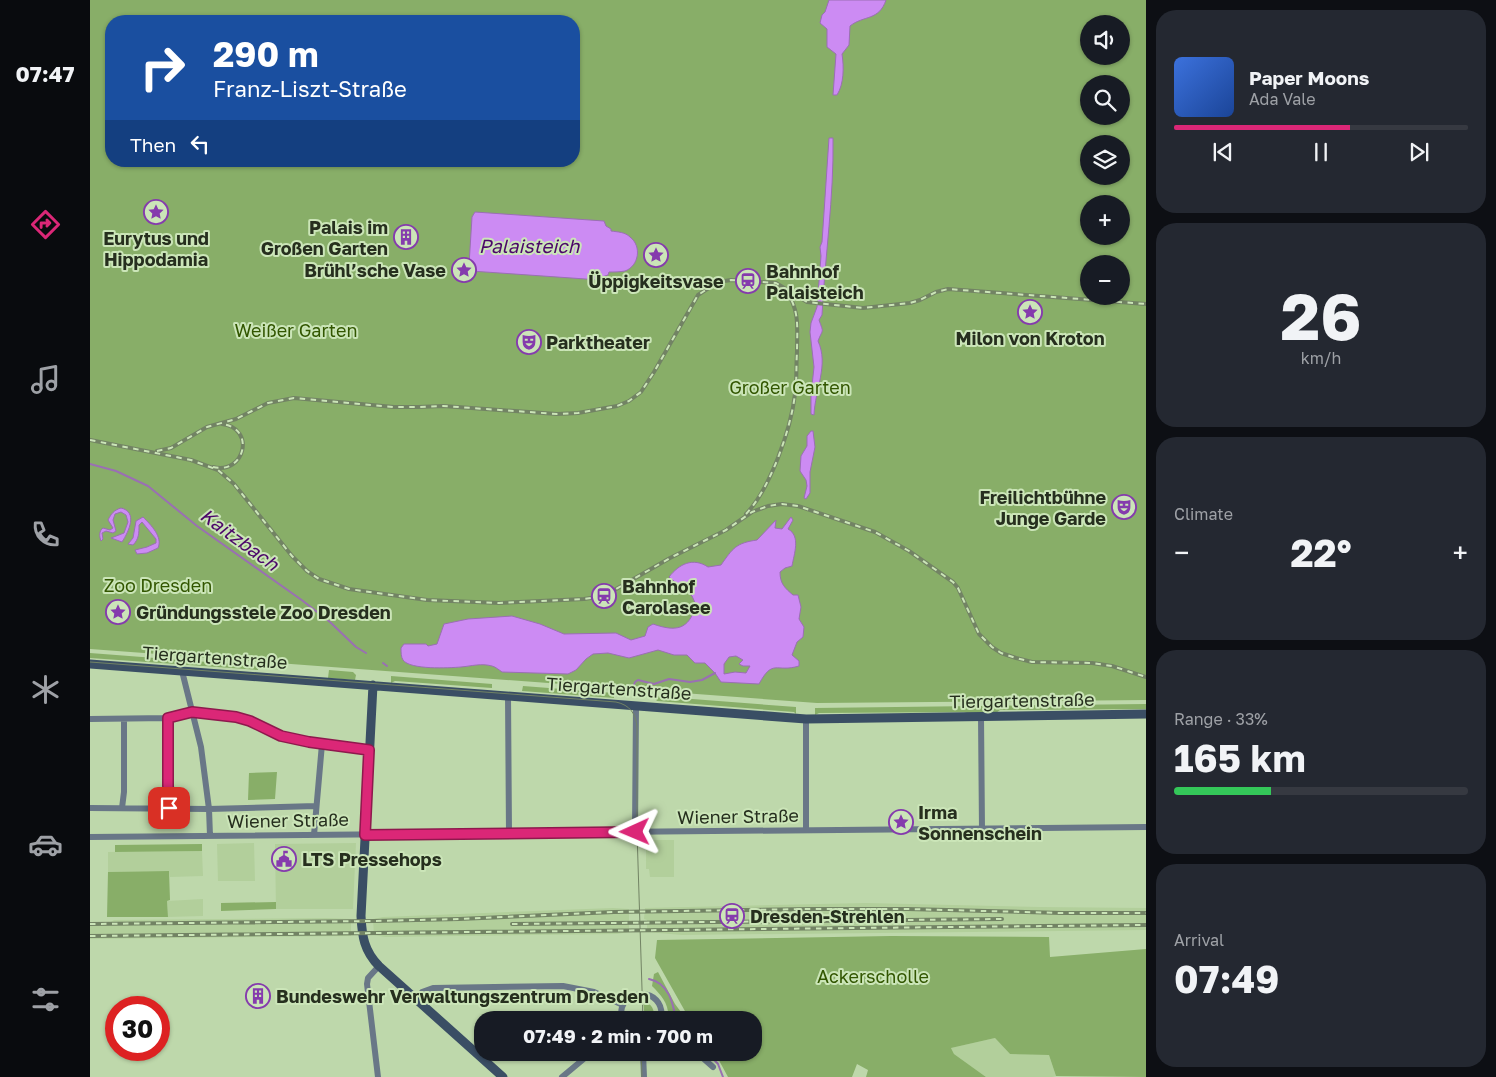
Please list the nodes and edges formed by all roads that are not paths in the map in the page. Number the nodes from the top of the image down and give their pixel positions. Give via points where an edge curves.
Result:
1 (90, 664) edge
2 (182, 670) junction
3 (372, 685) junction
4 (508, 696) junction
5 (636, 706) junction
6 (192, 712) junction
7 (1146, 714) edge
8 (981, 717) junction
9 (168, 718) junction
10 (806, 718) junction
11 (90, 719) edge
12 (124, 719) junction
13 (322, 744) junction
14 (369, 750) junction
15 (316, 806) junction
16 (90, 808) edge
17 (122, 808) junction
18 (169, 808) junction
19 (209, 808) junction
20 (1146, 827) edge
21 (982, 829) junction
22 (806, 830) junction
23 (635, 832) junction
24 (509, 833) junction
25 (314, 835) junction
26 (365, 835) junction
27 (210, 836) junction
28 (90, 837) edge
29 (379, 966) junction
30 (416, 998) junction
31 (623, 1005) junction
32 (621, 1011) edge
33 (661, 1011) edge
34 (581, 1061) edge
35 (643, 1061) edge
36 (706, 1061) edge
37 (713, 1067) dead end
38 (378, 1077) edge
39 (503, 1077) edge
40 (562, 1077) edge
41 (644, 1077) edge

1 - 2 main road, Tiergartenstraße
2 - 3 main road, Tiergartenstraße
2 - 6 street
3 - 4 main road, Tiergartenstraße
3 - 14 main road
4 - 5 main road, Tiergartenstraße
4 - 24 street
5 - 10 main road, Tiergartenstraße
5 - 23 street
6 - 9 street
6 - 13 street via 244,718 281,736
6 - 19 street via 201,747
7 - 8 main road, Tiergartenstraße
8 - 10 main road, Tiergartenstraße
8 - 21 street
9 - 12 street
9 - 18 street
10 - 22 street
11 - 12 street
12 - 17 street
13 - 14 street
13 - 15 street
14 - 26 main road
15 - 19 street
15 - 25 street
16 - 17 street
17 - 18 street
18 - 19 street
19 - 27 street
20 - 21 street, Wiener Straße
21 - 22 street, Wiener Straße
22 - 23 street, Wiener Straße
23 - 24 street, Wiener Straße
24 - 26 street, Wiener Straße
25 - 26 street, Wiener Straße
25 - 27 street, Wiener Straße
26 - 29 main road via 362,938
27 - 28 street, Wiener Straße
29 - 30 main road
29 - 38 street via 367,984
30 - 31 street via 433,988 563,986 594,992
30 - 39 main road
31 - 32 street
31 - 33 street via 632,996 648,994 658,1002
34 - 40 street
35 - 41 street
36 - 37 street

